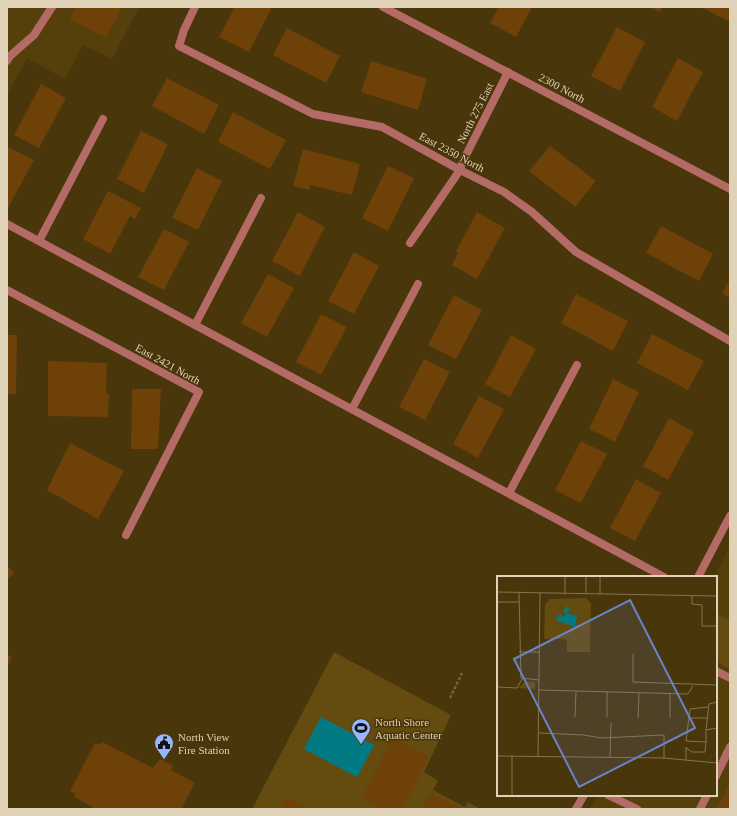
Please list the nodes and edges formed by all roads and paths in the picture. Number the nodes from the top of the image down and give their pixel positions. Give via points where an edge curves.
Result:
1 (52, 7) edge
2 (195, 7) edge
3 (383, 7) edge
4 (7, 61) edge
5 (508, 72) junction
6 (103, 118) dead end
7 (460, 170) junction
8 (730, 189) edge
9 (261, 198) dead end
10 (7, 224) edge
11 (39, 241) junction
12 (410, 243) dead end
13 (418, 284) dead end
14 (7, 290) edge
15 (195, 325) junction
16 (730, 341) edge
17 (577, 365) dead end
18 (352, 409) junction
19 (509, 493) junction
20 (730, 516) edge
21 (126, 535) dead end
22 (662, 576) edge
23 (699, 576) edge
24 (717, 671) edge
25 (462, 673) dead end
26 (730, 678) edge
27 (450, 698) dead end
28 (730, 747) edge
29 (717, 774) edge
30 (583, 796) edge
31 (610, 796) edge
32 (706, 796) edge
33 (576, 809) edge
34 (637, 809) edge
35 (700, 809) edge

1 - 4 street via 34,35
2 - 7 street, East 2350 North via 179,46 313,114 382,128
3 - 5 street, 2300 North
5 - 7 street, North 275 East
5 - 8 street, 2300 North
6 - 11 street
7 - 12 street, North 275 East
7 - 16 street, East 2350 North via 504,192 532,212 576,252
9 - 15 street
10 - 11 street
11 - 15 street
13 - 18 street
14 - 21 street, East 2421 North via 199,392
15 - 18 street
17 - 19 street
18 - 19 street
19 - 22 street
20 - 23 street
24 - 26 street
25 - 27 path
28 - 29 street
30 - 33 street
31 - 34 street
32 - 35 street

